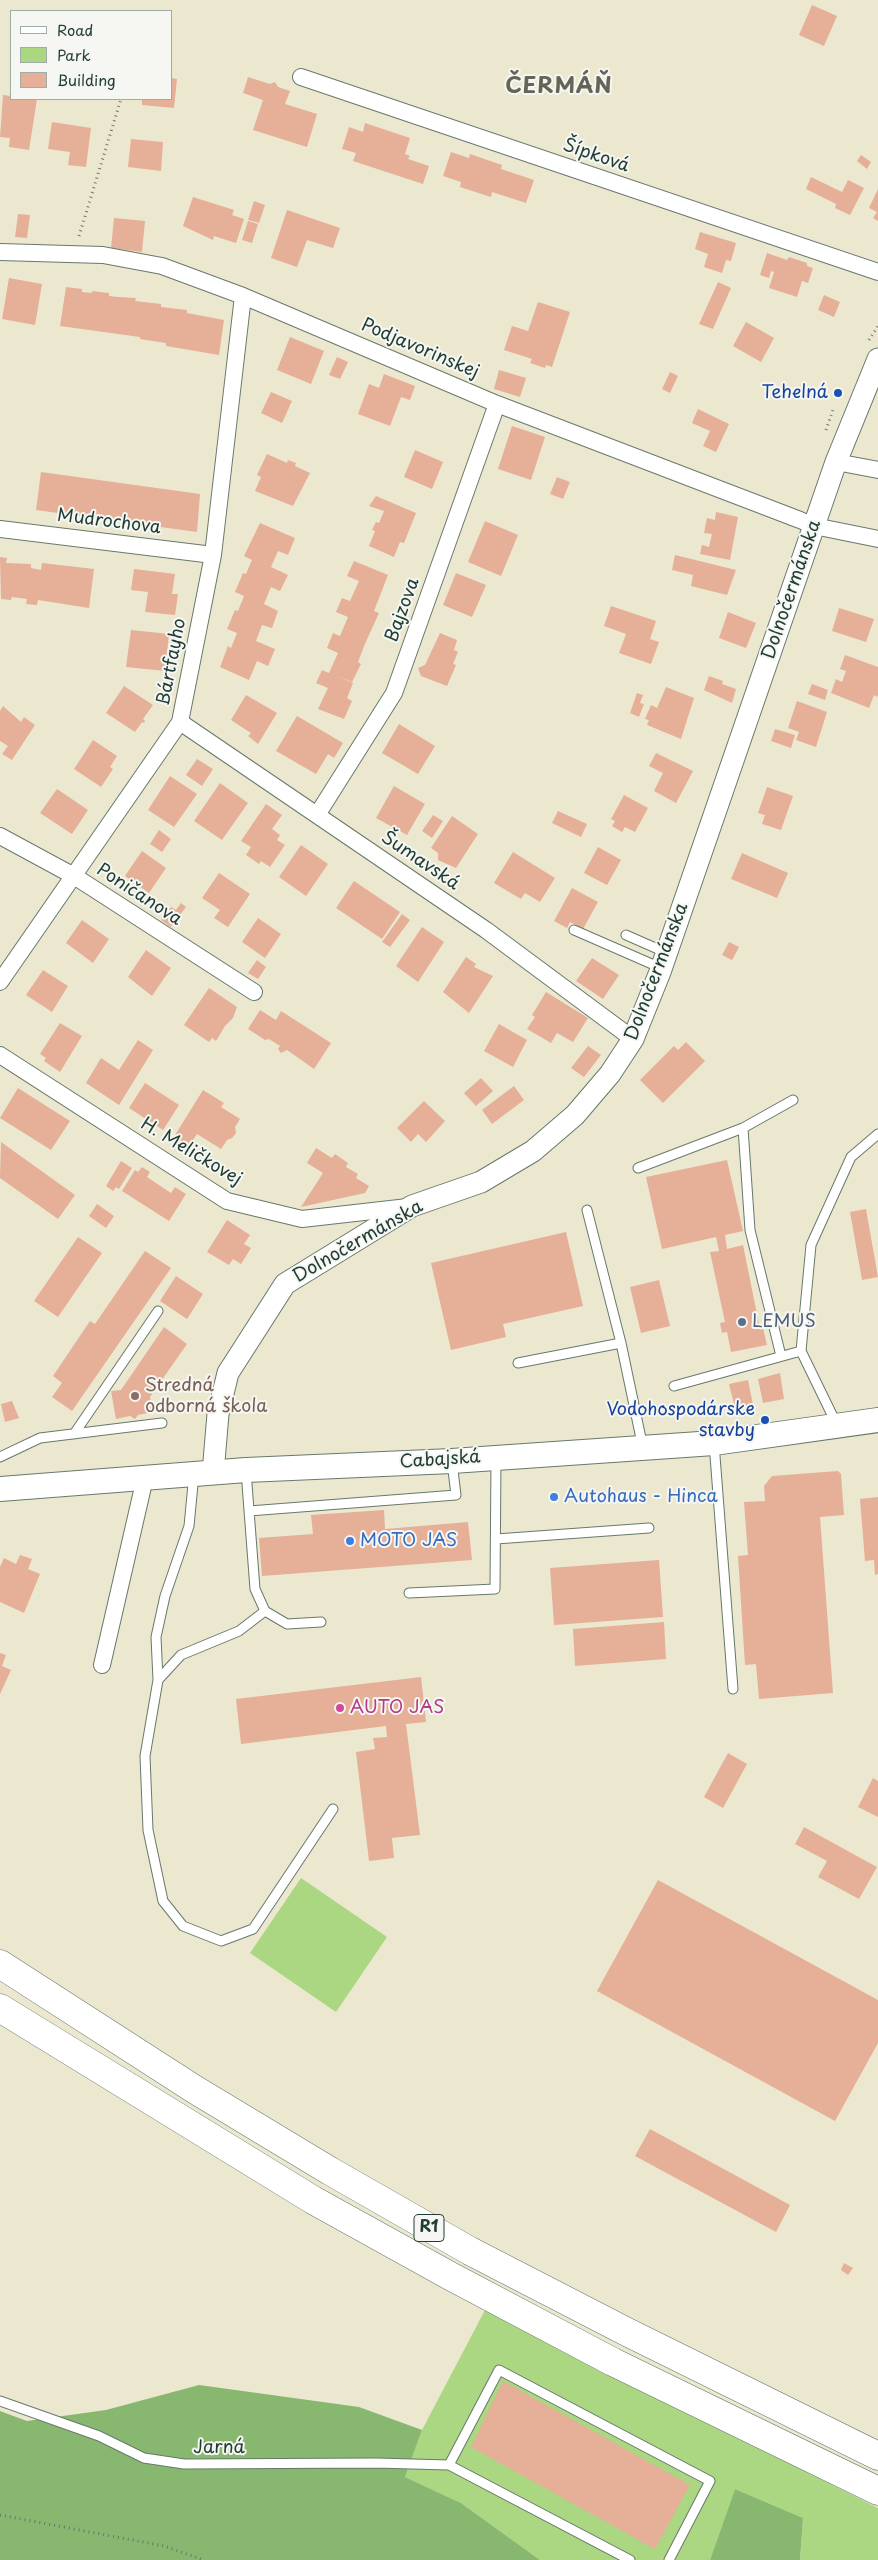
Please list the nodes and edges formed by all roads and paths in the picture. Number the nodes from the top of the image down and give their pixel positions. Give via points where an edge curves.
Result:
1 (301, 77) dead end
2 (121, 100) edge
3 (0, 252) edge
4 (74, 254) junction
5 (878, 272) edge
6 (243, 296) junction
7 (878, 359) edge
8 (498, 404) junction
9 (836, 462) junction
10 (878, 470) edge
11 (814, 526) junction
12 (0, 529) edge
13 (878, 539) edge
14 (213, 555) junction
15 (180, 722) junction
16 (317, 815) junction
17 (0, 836) edge
18 (74, 876) junction
19 (574, 930) dead end
20 (626, 935) dead end
21 (664, 961) junction
22 (0, 982) edge
23 (254, 992) dead end
24 (633, 1039) junction
25 (0, 1055) edge
26 (793, 1100) dead end
27 (743, 1128) junction
28 (878, 1134) edge
29 (638, 1168) dead end
30 (412, 1206) junction
31 (587, 1210) dead end
32 (158, 1311) dead end
33 (621, 1344) junction
34 (802, 1351) junction
35 (781, 1356) junction
36 (518, 1363) dead end
37 (674, 1386) dead end
38 (878, 1420) edge
39 (162, 1424) dead end
40 (838, 1428) junction
41 (74, 1434) junction
42 (714, 1443) junction
43 (643, 1448) junction
44 (0, 1457) edge
45 (496, 1457) junction
46 (452, 1461) junction
47 (246, 1470) junction
48 (204, 1473) junction
49 (145, 1478) junction
50 (0, 1489) edge
51 (249, 1511) junction
52 (649, 1528) dead end
53 (496, 1538) junction
54 (409, 1593) dead end
55 (265, 1611) junction
56 (321, 1622) dead end
57 (102, 1664) dead end
58 (158, 1680) junction
59 (732, 1689) dead end
60 (333, 1809) dead end
61 (0, 1964) edge
62 (0, 2008) edge
63 (0, 2401) edge
64 (878, 2456) edge
65 (449, 2465) junction
66 (878, 2490) edge
67 (0, 2515) edge
68 (204, 2560) edge
69 (630, 2560) edge
70 (668, 2560) edge

1 - 5 street, Šípková
2 - 4 path
3 - 4 street, Podjavorinskej
4 - 6 street, Podjavorinskej via 103,255 162,266
6 - 8 street, Podjavorinskej
6 - 14 street, Bártfayho
7 - 9 street, Dolnočermánska
8 - 11 street, Podjavorinskej
8 - 16 street, Bajzova via 394,693
9 - 10 street
9 - 11 street, Dolnočermánska
11 - 13 street
11 - 21 street, Dolnočermánska
12 - 14 street, Mudrochova
14 - 15 street, Bártfayho
15 - 16 street, Šumavská
15 - 18 street, Bártfayho
16 - 24 street, Šumavská via 486,930
17 - 18 street, Poničanova
18 - 22 street, Bártfayho
18 - 23 street, Poničanova
19 - 21 lane
20 - 21 lane
21 - 24 street, Dolnočermánska
24 - 30 street, Dolnočermánska via 610,1074 575,1115 533,1151 481,1182
25 - 30 street, H. Meličkovej via 227,1201 302,1219
26 - 27 lane
27 - 29 lane
27 - 35 lane via 750,1230
28 - 34 lane via 851,1157 811,1245
30 - 48 street, Dolnočermánska via 285,1284 228,1373
31 - 33 lane
32 - 41 lane
33 - 36 lane
33 - 43 lane
34 - 35 lane
34 - 40 lane
35 - 37 lane
38 - 40 main road, Cabajská
39 - 41 lane
40 - 42 main road, Cabajská
41 - 44 lane via 40,1438
42 - 43 main road, Cabajská
42 - 59 lane
43 - 45 main road, Cabajská
45 - 46 main road, Cabajská
45 - 53 lane
46 - 47 main road, Cabajská
46 - 51 lane via 456,1495
47 - 48 main road, Cabajská
47 - 51 lane
48 - 49 main road, Cabajská
48 - 58 lane via 165,1596 156,1637
49 - 50 main road, Cabajská
49 - 57 street
51 - 55 lane via 254,1589
52 - 53 lane
53 - 54 lane via 495,1589
55 - 56 lane via 287,1624
55 - 58 lane via 240,1632 181,1655
58 - 60 lane via 145,1756 148,1830 163,1901 183,1926 222,1941 253,1929
61 - 64 highway, R1 via 202,2094 470,2251
62 - 66 highway, R1 via 313,2200 435,2267 613,2362
63 - 65 lane, Jarná via 98,2436 144,2458 176,2463
65 - 69 lane
65 - 70 lane via 499,2370 710,2481
67 - 68 path via 164,2546

